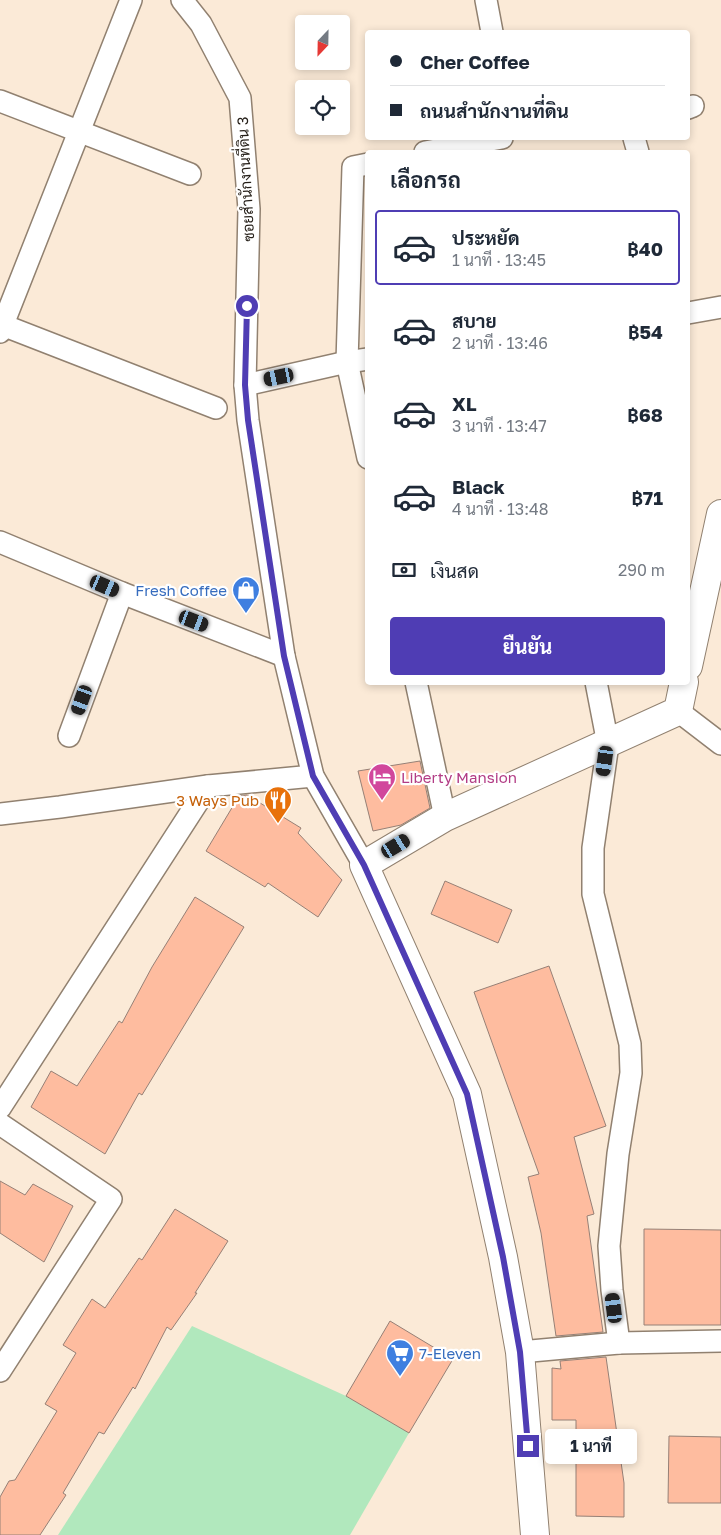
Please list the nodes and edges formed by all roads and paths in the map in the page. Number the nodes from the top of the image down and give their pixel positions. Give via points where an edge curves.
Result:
1 (131, 0) edge
2 (182, 0) edge
3 (486, 0) edge
4 (492, 30) edge
5 (0, 100) edge
6 (79, 132) junction
7 (491, 140) edge
8 (436, 150) edge
9 (365, 164) edge
10 (190, 174) dead end
11 (721, 307) edge
12 (690, 313) edge
13 (1, 327) edge
14 (357, 361) edge
15 (245, 385) junction
16 (216, 408) dead end
17 (365, 432) edge
18 (721, 514) edge
19 (0, 542) edge
20 (122, 593) junction
21 (284, 656) junction
22 (690, 657) edge
23 (417, 685) edge
24 (597, 685) edge
25 (683, 685) edge
26 (678, 711) junction
27 (69, 736) dead end
28 (608, 744) junction
29 (721, 744) edge
30 (313, 776) junction
31 (208, 786) junction
32 (0, 814) edge
33 (445, 817) junction
34 (364, 865) junction
35 (0, 1108) edge
36 (0, 1124) edge
37 (721, 1340) edge
38 (619, 1344) junction
39 (520, 1352) junction
40 (0, 1371) edge
41 (534, 1535) edge

1 - 6 street
2 - 15 street, ซอยสำนักงานที่ดิน 3 via 201,24 240,98 250,209
3 - 4 street
5 - 6 street
6 - 10 street
6 - 13 street
7 - 8 street
9 - 14 street via 353,166
11 - 12 street
13 - 16 street
14 - 15 street
14 - 17 street
15 - 21 street, ซอยสำนักงานที่ดิน 3
18 - 22 street
19 - 20 street
20 - 21 street
20 - 27 street
21 - 30 street, ซอยสำนักงานที่ดิน 3
23 - 33 street
24 - 28 street
25 - 26 street
26 - 28 street
26 - 29 street
28 - 33 street
28 - 38 street via 592,871 593,894 630,1044 631,1072 618,1154 609,1246
30 - 31 street
30 - 34 street, ซอยสำนักงานที่ดิน 3
31 - 32 street
31 - 35 street
33 - 34 street
34 - 39 street via 467,1094
36 - 40 street via 111,1200
37 - 38 street
38 - 39 street
39 - 41 street

